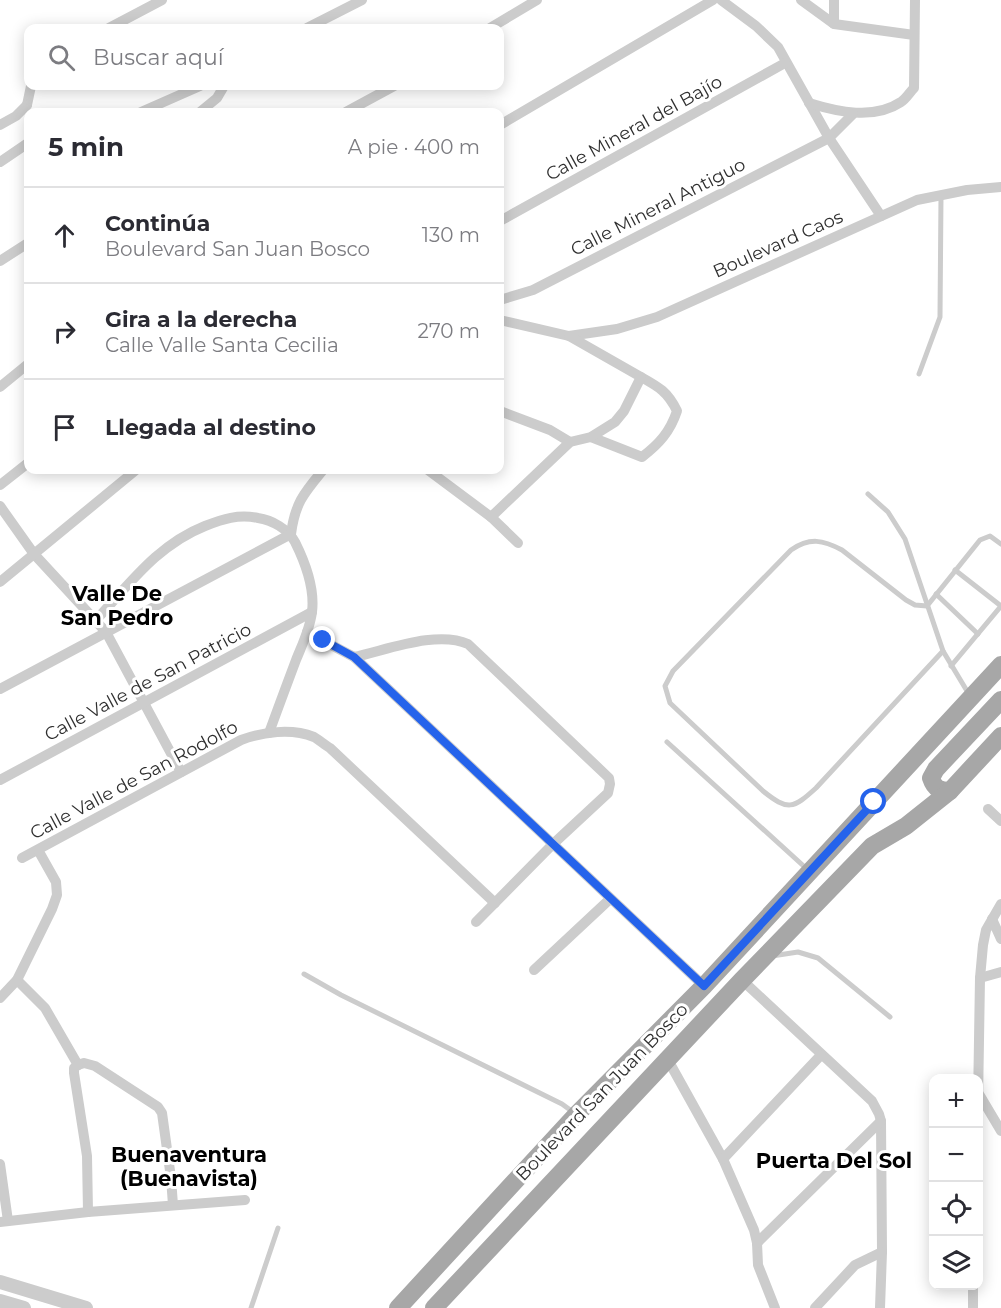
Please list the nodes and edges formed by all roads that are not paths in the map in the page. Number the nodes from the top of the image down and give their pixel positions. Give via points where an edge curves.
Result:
1 (162, 0) edge
2 (362, 0) edge
3 (537, 0) edge
4 (713, 0) edge
5 (721, 0) edge
6 (801, 0) edge
7 (834, 0) edge
8 (915, 0) edge
9 (117, 24) edge
10 (314, 24) edge
11 (497, 24) edge
12 (834, 24) junction
13 (914, 35) junction
14 (785, 63) junction
15 (31, 90) edge
16 (191, 90) edge
17 (222, 90) edge
18 (387, 90) edge
19 (809, 104) junction
20 (29, 108) edge
21 (150, 108) edge
22 (205, 108) edge
23 (353, 108) edge
24 (24, 112) edge
25 (853, 114) junction
26 (504, 123) edge
27 (0, 126) edge
28 (829, 138) junction
29 (24, 146) edge
30 (0, 162) edge
31 (1001, 187) edge
32 (941, 194) junction
33 (881, 216) junction
34 (504, 219) edge
35 (24, 246) edge
36 (0, 261) edge
37 (504, 298) edge
38 (504, 321) edge
39 (569, 336) junction
40 (24, 367) edge
41 (919, 374) dead end
42 (641, 377) junction
43 (0, 387) edge
44 (504, 413) edge
45 (591, 437) junction
46 (570, 442) junction
47 (24, 466) edge
48 (131, 474) edge
49 (320, 474) edge
50 (433, 474) edge
51 (0, 485) edge
52 (868, 494) dead end
53 (0, 507) edge
54 (491, 517) junction
55 (291, 534) junction
56 (518, 543) dead end
57 (1001, 544) edge
58 (34, 554) junction
59 (955, 570) junction
60 (0, 582) edge
61 (936, 594) junction
62 (927, 606) junction
63 (1001, 606) edge
64 (312, 612) junction
65 (95, 621) junction
66 (106, 632) junction
67 (307, 632) junction
68 (978, 634) junction
69 (943, 651) junction
70 (354, 657) junction
71 (1001, 665) edge
72 (951, 666) junction
73 (0, 689) edge
74 (971, 697) junction
75 (1001, 700) edge
76 (145, 703) junction
77 (269, 733) junction
78 (1001, 736) edge
79 (667, 742) dead end
80 (181, 772) junction
81 (0, 780) edge
82 (950, 791) junction
83 (988, 809) dead end
84 (1001, 821) edge
85 (552, 845) junction
86 (38, 850) junction
87 (22, 858) dead end
88 (810, 872) junction
89 (610, 899) junction
90 (495, 903) junction
91 (1001, 904) edge
92 (992, 919) junction
93 (476, 922) dead end
94 (1001, 939) edge
95 (764, 957) junction
96 (534, 970) dead end
97 (1001, 972) edge
98 (304, 974) dead end
99 (980, 978) junction
100 (17, 980) junction
101 (742, 980) junction
102 (704, 986) junction
103 (0, 999) edge
104 (890, 1017) dead end
105 (821, 1055) junction
106 (668, 1060) junction
107 (78, 1065) junction
108 (979, 1074) edge
109 (631, 1099) junction
110 (983, 1101) edge
111 (576, 1115) junction
112 (881, 1121) junction
113 (591, 1127) junction
114 (1001, 1131) edge
115 (723, 1159) junction
116 (0, 1164) edge
117 (542, 1194) junction
118 (245, 1200) dead end
119 (173, 1205) junction
120 (88, 1212) junction
121 (4, 1221) edge
122 (278, 1228) dead end
123 (757, 1243) junction
124 (882, 1252) junction
125 (0, 1282) edge
126 (973, 1290) edge
127 (0, 1300) edge
128 (24, 1308) edge
129 (86, 1308) edge
130 (251, 1308) edge
131 (398, 1308) edge
132 (435, 1308) edge
133 (775, 1308) edge
134 (815, 1308) edge
135 (880, 1308) edge
136 (973, 1308) edge

1 - 9 street
2 - 10 street
3 - 11 street
4 - 26 street
5 - 14 street via 767,36 778,47
6 - 12 street
7 - 12 street
8 - 13 street
12 - 13 street
13 - 25 street via 914,88 901,102 882,110
14 - 19 street
14 - 34 street, Calle Mineral del Bajío
15 - 20 street
16 - 21 street
17 - 22 street
18 - 23 street
19 - 25 street
19 - 28 street
24 - 27 street
25 - 28 street, Calle Mineral Antiguo
28 - 33 street
28 - 37 street, Calle Mineral Antiguo via 533,290
29 - 30 street
31 - 32 street, Boulevard Caos
32 - 33 street, Boulevard Caos
32 - 41 lane via 940,317
33 - 39 street, Boulevard Caos via 657,317 617,329
35 - 36 street
38 - 39 street
39 - 42 street
40 - 43 street
42 - 45 street via 624,411 605,430
42 - 45 street via 671,398 677,411 673,425 657,446 642,457
44 - 46 street
45 - 46 street
46 - 54 street
47 - 51 street
48 - 58 street
49 - 55 street via 299,500
50 - 54 street
52 - 62 lane via 902,532
53 - 58 street
54 - 56 street
55 - 64 street via 308,573
55 - 65 street via 267,519 239,516 192,531 164,548
55 - 66 street
57 - 59 lane via 990,536 984,537
58 - 60 street
58 - 65 street
59 - 61 lane
59 - 63 lane
61 - 62 lane
61 - 68 lane
62 - 69 lane
62 - 69 lane via 906,600 831,544 807,541 791,550 673,672 665,686 667,696 763,791 784,805 794,804 816,788
63 - 68 lane
64 - 67 street
64 - 76 street, Calle Valle de San Patricio
65 - 66 street
66 - 73 street
66 - 76 street
67 - 70 street
67 - 77 street
68 - 72 lane
69 - 72 lane
70 - 85 street
70 - 85 street via 436,638 458,639 606,772 608,793
71 - 74 main road, Boulevard San Juan Bosco
72 - 74 lane
74 - 88 main road, Boulevard San Juan Bosco
75 - 82 main road via 931,778 938,790
76 - 80 street
76 - 81 street, Calle Valle de San Patricio
77 - 80 street, Calle Valle de San Rodolfo via 241,740
77 - 90 street, Calle Valle de San Rodolfo via 314,737 330,748
78 - 82 main road, Boulevard San Juan Bosco
79 - 88 lane
80 - 86 street, Calle Valle de San Rodolfo
82 - 95 main road, Boulevard San Juan Bosco via 873,846
83 - 84 street
85 - 89 street
85 - 90 street
86 - 87 street, Calle Valle de San Rodolfo
86 - 100 street via 56,882 57,895
88 - 102 main road, Boulevard San Juan Bosco
89 - 96 street
89 - 102 street
90 - 93 street
91 - 92 street
92 - 94 street
92 - 99 street via 985,938
95 - 101 main road, Boulevard San Juan Bosco
95 - 104 lane via 798,952 818,958
97 - 99 street
98 - 111 lane via 562,1104
99 - 108 street
100 - 103 street
100 - 107 street via 45,1008
101 - 105 street
101 - 106 main road, Boulevard San Juan Bosco
102 - 111 main road, Boulevard San Juan Bosco
105 - 112 street via 872,1101
105 - 115 street
106 - 109 main road, Boulevard San Juan Bosco
106 - 115 street
107 - 119 street via 95,1066 158,1107
107 - 120 street via 74,1073 86,1146
109 - 113 main road via 609,1108
109 - 117 main road, Boulevard San Juan Bosco
110 - 114 street
111 - 113 main road
111 - 131 main road, Boulevard San Juan Bosco
112 - 123 street
112 - 124 street
113 - 117 main road via 545,1178
115 - 123 street
116 - 121 street
117 - 132 main road, Boulevard San Juan Bosco
118 - 119 street
119 - 120 street
120 - 121 street
122 - 130 lane
123 - 133 street via 758,1265
124 - 134 street via 855,1265
124 - 135 street
125 - 129 street
126 - 136 street
127 - 128 street

